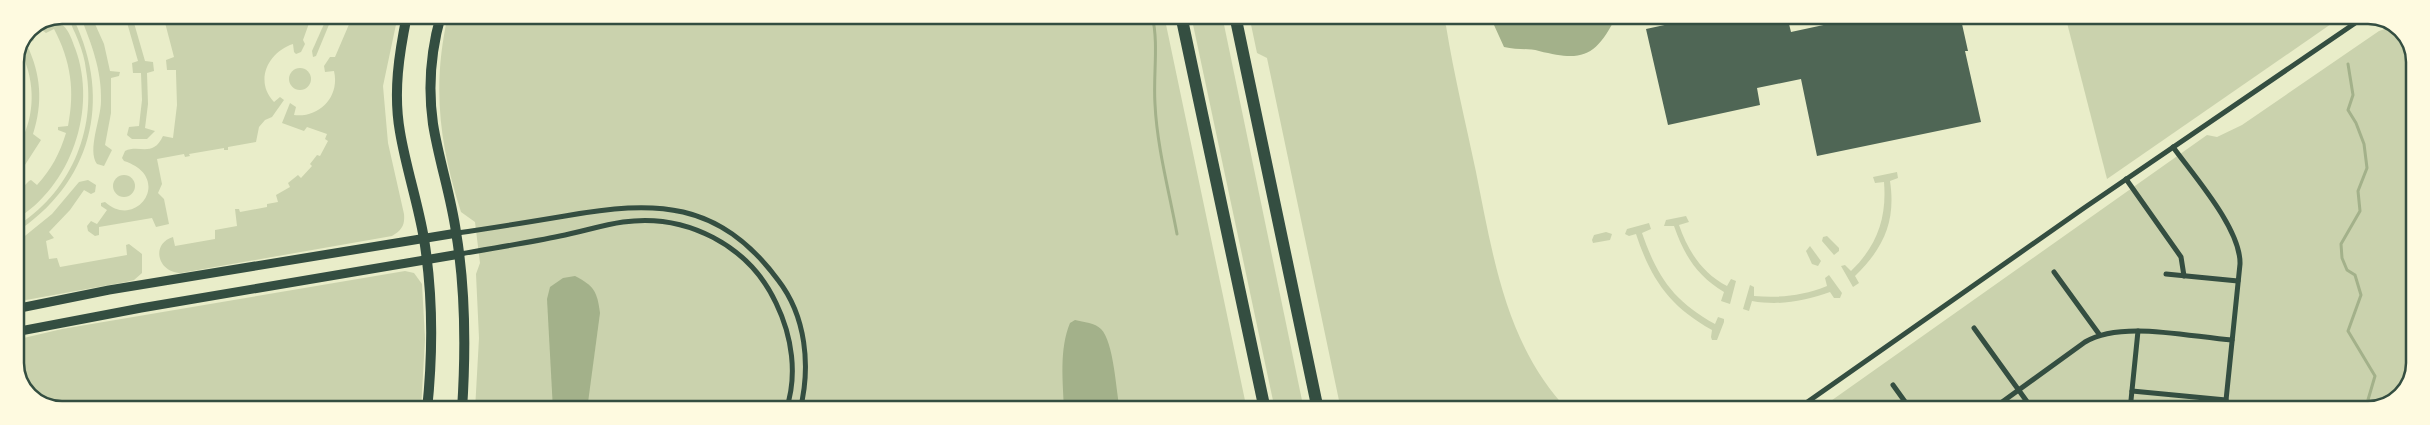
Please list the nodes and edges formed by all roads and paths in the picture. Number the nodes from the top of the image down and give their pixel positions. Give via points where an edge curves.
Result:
1 (405, 24) edge
2 (439, 24) edge
3 (1183, 24) edge
4 (1237, 24) edge
5 (2355, 24) edge
6 (2173, 147) junction
7 (2126, 179) junction
8 (457, 233) junction
9 (424, 238) junction
10 (460, 254) junction
11 (426, 259) junction
12 (2054, 272) dead end
13 (2166, 274) dead end
14 (2184, 276) junction
15 (2238, 281) junction
16 (24, 307) edge
17 (1974, 328) dead end
18 (24, 330) edge
19 (2138, 331) junction
20 (2099, 334) junction
21 (2232, 340) junction
22 (1893, 385) dead end
23 (2018, 391) junction
24 (2132, 391) junction
25 (2226, 400) joint
26 (427, 401) edge
27 (462, 401) edge
28 (788, 401) edge
29 (802, 401) edge
30 (1263, 401) edge
31 (1317, 401) edge
32 (1809, 401) edge
33 (1905, 401) edge
34 (2004, 401) edge
35 (2026, 401) edge
36 (2131, 401) edge

1 - 9 main road via 398,64 397,108
2 - 8 main road via 432,65 433,123
3 - 30 highway
4 - 31 highway
5 - 6 street
6 - 7 street
6 - 15 street via 2234,235 2240,256
7 - 14 street via 2181,256
7 - 32 street
8 - 9 street
8 - 10 main road
8 - 29 street via 603,209 644,206 678,210 725,228 767,265 787,291 806,356
9 - 11 main road
9 - 16 street
10 - 11 street
10 - 27 main road via 466,338
10 - 28 street via 624,222 671,224 708,234 745,259 771,292 791,350 792,381
11 - 18 street
11 - 26 main road via 431,323
12 - 20 street
13 - 14 street
14 - 15 street
15 - 21 street
17 - 23 street
19 - 20 street
19 - 21 street
19 - 24 street
20 - 23 street
21 - 25 street
22 - 33 street
23 - 34 street
23 - 35 street
24 - 25 street
24 - 36 street

